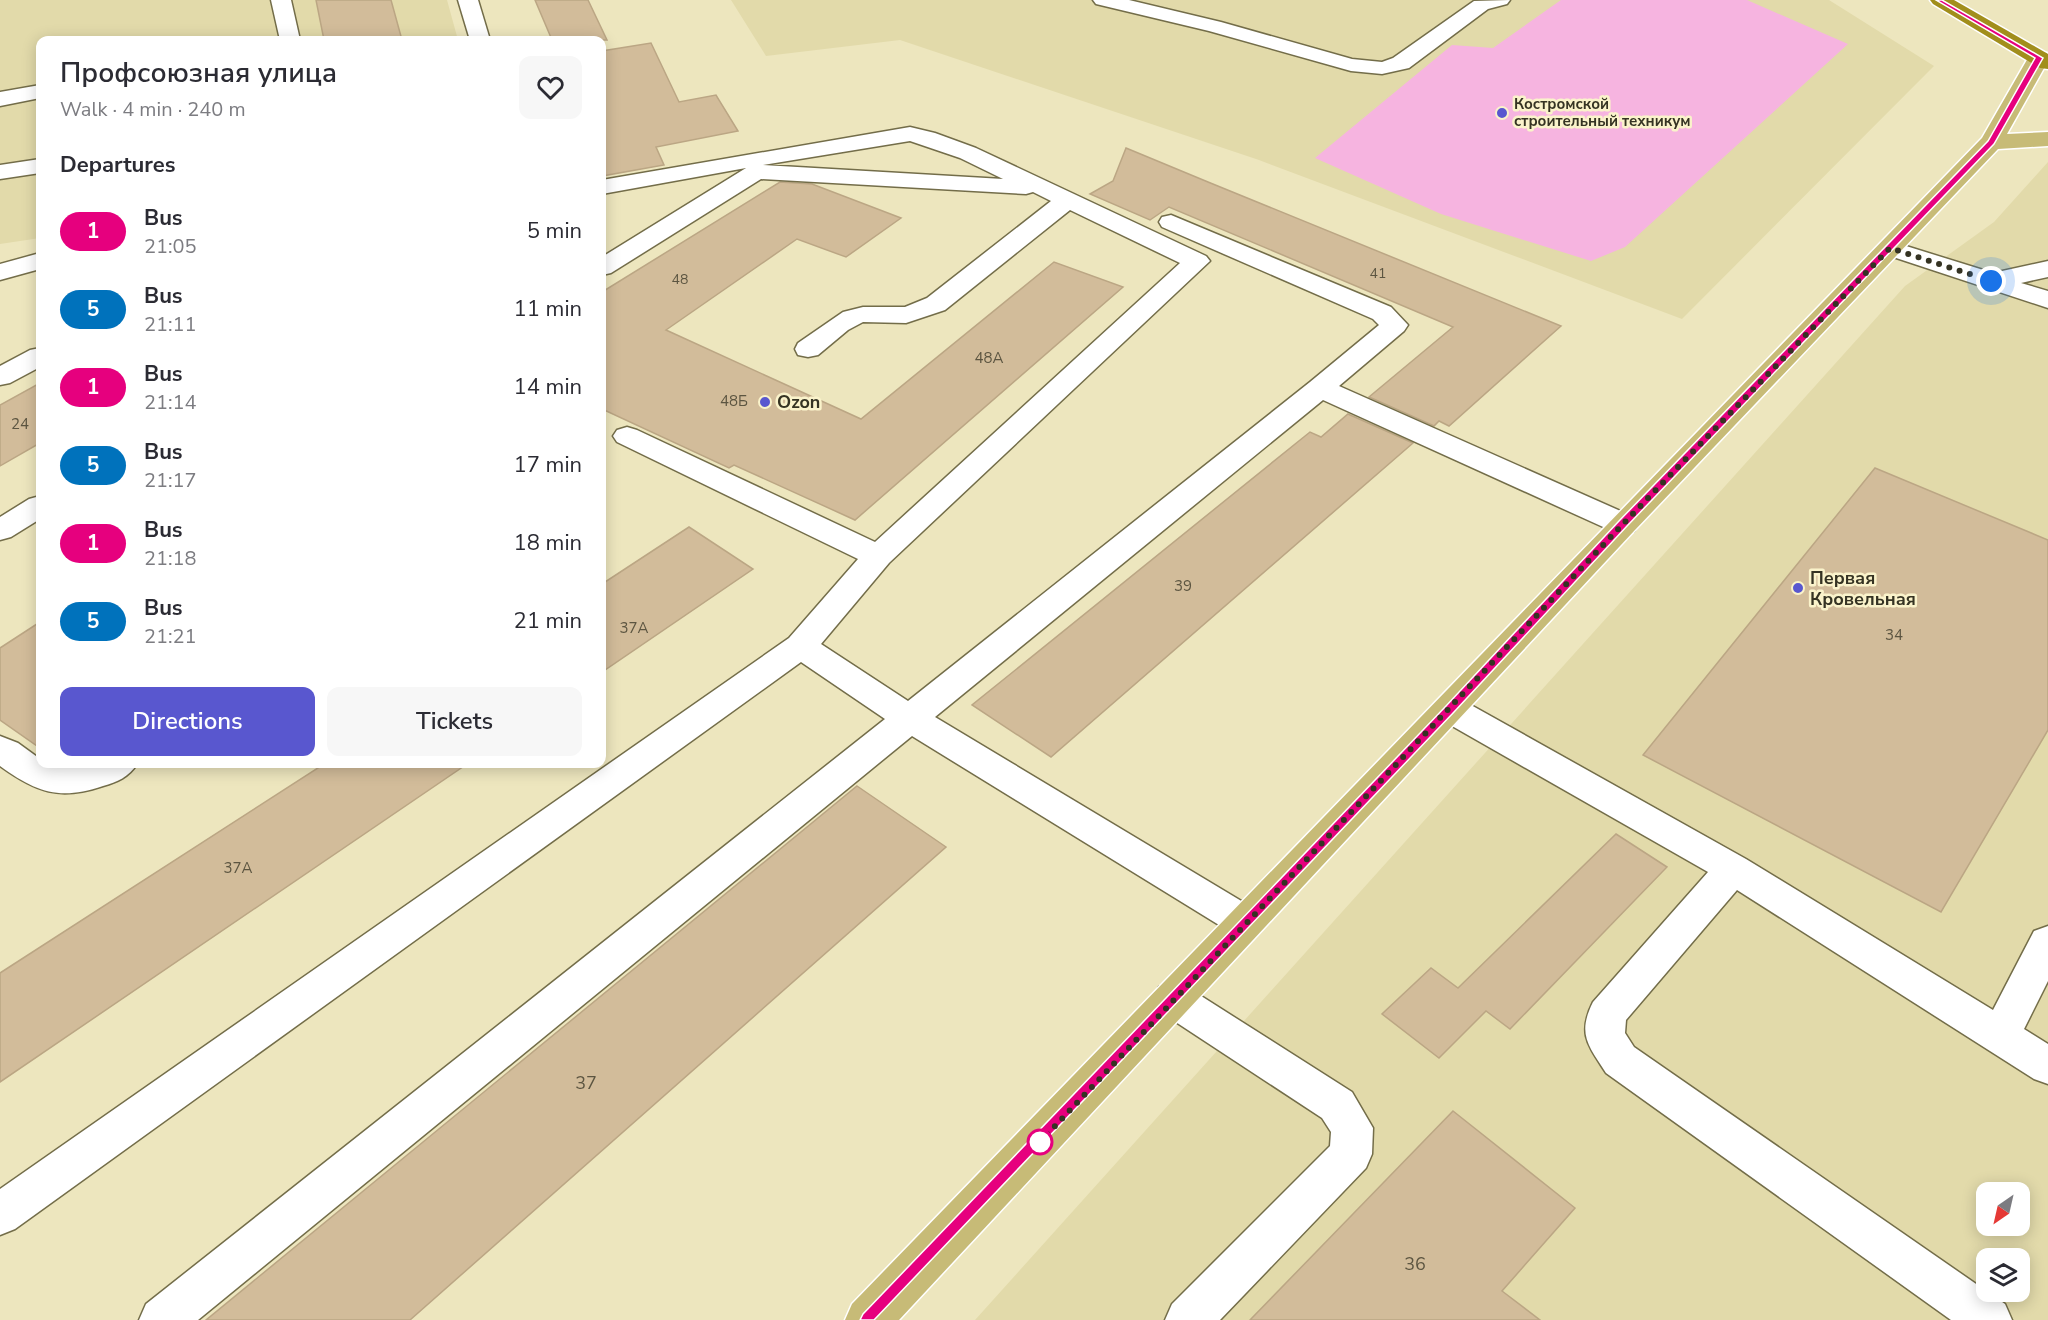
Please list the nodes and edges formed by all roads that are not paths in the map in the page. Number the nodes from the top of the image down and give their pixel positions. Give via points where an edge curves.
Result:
1 (281, 0) edge
2 (468, 0) edge
3 (1103, 0) edge
4 (1500, 0) edge
5 (1940, 0) edge
6 (289, 36) edge
7 (479, 36) edge
8 (2044, 60) edge
9 (36, 93) edge
10 (0, 99) edge
11 (2048, 139) edge
12 (1991, 142) junction
13 (36, 167) edge
14 (714, 167) junction
15 (0, 172) edge
16 (756, 172) junction
17 (606, 186) edge
18 (1053, 194) junction
19 (1171, 222) dead end
20 (1890, 248) junction
21 (1235, 250) junction
22 (1197, 261) junction
23 (36, 262) edge
24 (606, 266) edge
25 (2048, 268) edge
26 (0, 272) edge
27 (1991, 281) junction
28 (2048, 300) edge
29 (808, 350) dead end
30 (36, 358) edge
31 (0, 377) edge
32 (1320, 388) junction
33 (627, 436) dead end
34 (36, 508) edge
35 (1623, 524) junction
36 (0, 530) edge
37 (878, 556) junction
38 (801, 646) junction
39 (1450, 709) junction
40 (909, 718) junction
41 (0, 749) edge
42 (113, 768) edge
43 (1733, 869) junction
44 (1245, 922) junction
45 (2048, 942) edge
46 (1173, 999) junction
47 (2001, 1035) junction
48 (2048, 1066) edge
49 (0, 1214) edge
50 (162, 1320) edge
51 (868, 1320) edge
52 (1188, 1320) edge
53 (1989, 1320) edge

1 - 6 lane
2 - 7 lane
3 - 4 lane via 1351,65 1382,68 1401,63 1481,5
5 - 8 highway
8 - 12 main road
9 - 10 lane
11 - 12 main road
12 - 20 main road
13 - 15 lane
14 - 16 lane
14 - 17 lane
14 - 18 lane via 910,134 968,153
16 - 18 lane
16 - 24 lane
18 - 22 lane
18 - 29 lane via 936,304 905,316 856,315
19 - 21 lane
20 - 27 lane
20 - 35 main road
21 - 22 lane
21 - 32 lane via 1382,313 1395,325
22 - 37 lane
23 - 26 lane
25 - 27 lane
27 - 28 lane
30 - 31 lane
32 - 35 lane
32 - 40 lane
33 - 37 lane
34 - 36 lane
35 - 39 main road
37 - 38 lane
38 - 40 lane
38 - 49 lane
39 - 43 lane
39 - 44 main road
40 - 44 lane
40 - 50 lane
41 - 42 lane via 44,777 71,781
43 - 47 lane
43 - 53 lane via 1607,1014 1604,1036 1620,1060
44 - 46 main road
45 - 47 lane
46 - 51 main road
46 - 52 lane via 1337,1105 1352,1128 1351,1154
47 - 48 lane

